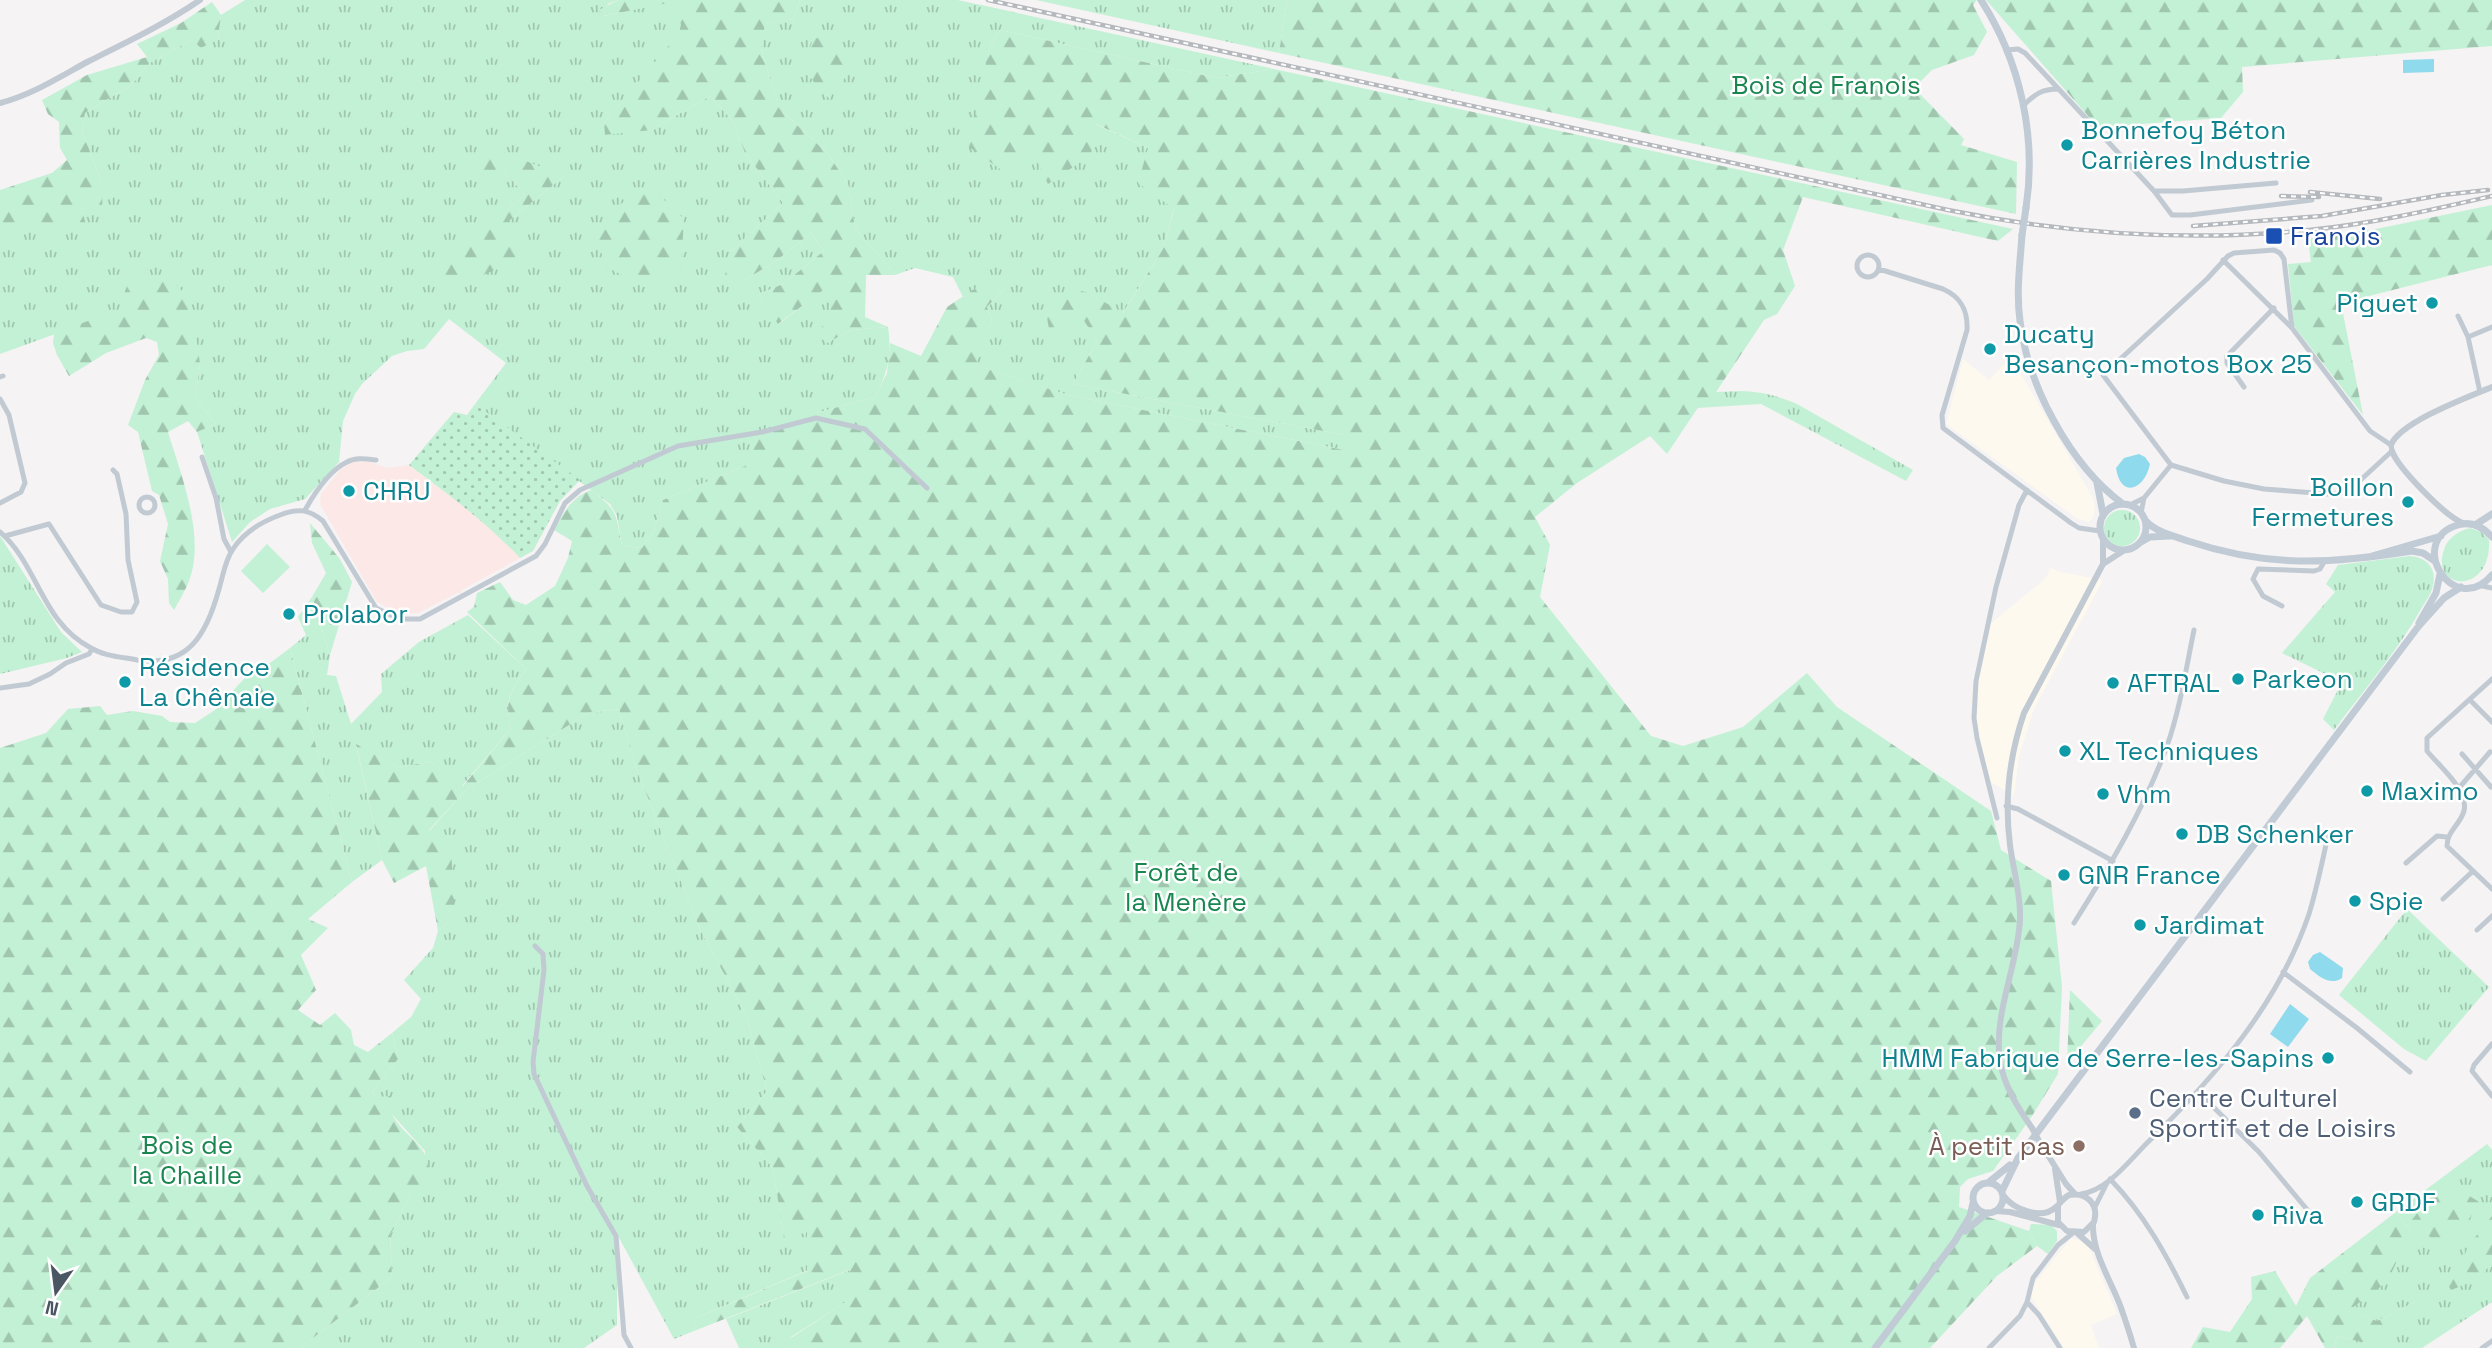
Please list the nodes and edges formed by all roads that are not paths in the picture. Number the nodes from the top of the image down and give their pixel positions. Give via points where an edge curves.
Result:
1 (200, 0) edge
2 (1981, 0) edge
3 (2006, 50) junction
4 (2058, 89) junction
5 (0, 103) edge
6 (2024, 106) junction
7 (2276, 183) dead end
8 (2154, 191) junction
9 (2312, 200) dead end
10 (2224, 260) junction
11 (1879, 269) junction
12 (2274, 308) junction
13 (2458, 316) dead end
14 (2492, 327) edge
15 (2291, 328) junction
16 (2468, 337) junction
17 (2244, 387) dead end
18 (2492, 387) edge
19 (2480, 392) junction
20 (0, 399) edge
21 (2391, 448) junction
22 (202, 457) dead end
23 (376, 460) dead end
24 (2171, 464) junction
25 (113, 470) dead end
26 (2096, 482) junction
27 (927, 488) dead end
28 (2027, 490) junction
29 (2144, 498) junction
30 (0, 503) edge
31 (2127, 504) junction
32 (139, 509) dead end
33 (304, 510) junction
34 (2444, 511) junction
35 (127, 514) junction
36 (2103, 514) junction
37 (2492, 514) edge
38 (2143, 516) junction
39 (2465, 524) junction
40 (2475, 525) junction
41 (2100, 531) junction
42 (2, 534) edge
43 (2444, 534) junction
44 (2177, 537) junction
45 (2492, 537) edge
46 (2103, 540) junction
47 (2141, 542) junction
48 (2123, 551) junction
49 (230, 552) junction
50 (2368, 558) junction
51 (2435, 561) junction
52 (2324, 562) junction
53 (2103, 564) junction
54 (2440, 574) junction
55 (2492, 575) edge
56 (2479, 585) junction
57 (2461, 587) junction
58 (2492, 588) edge
59 (2283, 606) dead end
60 (2418, 627) junction
61 (2194, 630) dead end
62 (92, 649) junction
63 (2492, 680) edge
64 (0, 688) edge
65 (2470, 700) junction
66 (2492, 722) edge
67 (2490, 752) dead end
68 (2462, 754) dead end
69 (2475, 769) junction
70 (2491, 786) edge
71 (2458, 789) junction
72 (2007, 806) junction
73 (1997, 818) dead end
74 (2328, 836) dead end
75 (2447, 837) junction
76 (2113, 861) junction
77 (2406, 863) dead end
78 (2473, 871) junction
79 (2492, 889) edge
80 (2443, 899) dead end
81 (2492, 916) edge
82 (2074, 923) dead end
83 (2477, 930) dead end
84 (535, 946) dead end
85 (2283, 972) junction
86 (2492, 1044) edge
87 (2410, 1072) dead end
88 (2197, 1092) junction
89 (2492, 1096) edge
90 (2018, 1157) junction
91 (2053, 1164) junction
92 (2109, 1180) junction
93 (1989, 1182) junction
94 (2002, 1193) junction
95 (2078, 1194) junction
96 (1973, 1203) junction
97 (2059, 1204) junction
98 (2095, 1208) junction
99 (1995, 1211) junction
100 (1987, 1213) junction
101 (2310, 1213) dead end
102 (2093, 1224) junction
103 (2060, 1226) junction
104 (2075, 1233) junction
105 (1955, 1241) junction
106 (2058, 1245) junction
107 (2098, 1253) junction
108 (2187, 1297) dead end
109 (2027, 1302) junction
110 (2492, 1341) edge
111 (631, 1348) edge
112 (1875, 1348) edge
113 (1989, 1348) edge
114 (2060, 1348) edge
115 (2134, 1348) edge
116 (2482, 1348) edge

1 - 5 street via 162,24
2 - 3 main road
3 - 4 street via 2025,53
3 - 6 main road
4 - 6 street via 2034,94
4 - 8 street
6 - 26 main road, bridge via 2030,161 2019,310 2040,392
7 - 8 street
8 - 9 street via 2172,215
10 - 12 street
10 - 15 street via 2234,253 2280,253
10 - 24 street via 2103,374
11 - 11 street via 1870,255 1858,264 1865,276
11 - 28 street via 1943,289 1962,304 1966,330 1942,415 1943,428
12 - 15 street
12 - 17 street via 2227,356
13 - 16 street
14 - 16 street
15 - 21 street via 2370,431
16 - 19 street
18 - 19 street
19 - 21 street via 2410,424 2396,435
20 - 30 street via 9,415 25,482 21,492
21 - 24 street via 2342,493 2263,489
21 - 34 street via 2396,462
22 - 49 street
23 - 33 street via 346,462
24 - 29 street
25 - 35 street
26 - 31 main road
26 - 36 main road
27 - 33 street via 865,429 816,418 678,446 580,490 565,503 536,556 420,619 399,619 376,608 323,521
28 - 41 street via 2079,528
28 - 73 street via 1996,587 1976,681 1976,738
29 - 31 street
29 - 38 street
31 - 36 main road
31 - 38 main road
32 - 35 street
33 - 49 street via 263,522
34 - 39 street
34 - 43 street
35 - 42 street via 128,560 137,601 132,612 101,605 49,524
36 - 41 main road
37 - 40 main road
38 - 44 main road via 2154,528
38 - 47 main road via 2146,527
39 - 40 main road
39 - 43 main road
40 - 45 main road
41 - 46 main road
42 - 62 street via 57,621
43 - 50 main road
43 - 51 main road
44 - 47 main road via 2150,537
44 - 52 main road via 2256,558
46 - 48 main road
46 - 53 street
47 - 48 main road
48 - 53 street
49 - 62 street via 211,612 186,652 146,661
50 - 51 main road via 2412,551
50 - 52 main road
51 - 54 main road
52 - 59 street via 2314,571 2258,569 2253,579 2263,596
53 - 72 street via 2024,713 2010,764
54 - 57 main road
54 - 60 main road via 2436,593
55 - 56 main road
56 - 57 main road
56 - 58 street
57 - 60 main road via 2444,598
60 - 90 main road
61 - 76 street via 2166,748
62 - 64 street via 29,684
63 - 65 street
65 - 66 street
65 - 71 street via 2427,738 2427,751
67 - 69 street
68 - 69 street
69 - 70 street
69 - 71 street
71 - 75 street via 2464,811
72 - 76 street
72 - 91 street, bridge via 2020,918 2000,1020 2000,1060 2009,1090
74 - 85 street via 2308,914
75 - 77 street via 2437,836
75 - 78 street via 2447,846
76 - 82 street
78 - 79 street
78 - 80 street
81 - 83 street
84 - 111 street via 543,954 544,970 534,1074 616,1236 624,1335
85 - 87 street
85 - 88 street via 2245,1036
86 - 89 street via 2472,1071
88 - 92 street
88 - 101 street via 2259,1152
90 - 93 main road
90 - 94 main road
91 - 95 street
91 - 97 street
92 - 95 street
92 - 98 street
92 - 108 street via 2140,1213
93 - 94 main road
93 - 96 main road via 1975,1189
94 - 97 street via 2013,1205 2030,1212 2047,1212
94 - 99 main road
95 - 97 street
95 - 98 street via 2090,1199
96 - 100 main road
96 - 105 main road
97 - 103 street via 2056,1216
98 - 102 street
99 - 100 main road
99 - 103 street
100 - 105 main road
102 - 104 street
102 - 107 street
103 - 104 street
103 - 106 street
104 - 106 street
104 - 107 street
105 - 112 main road
106 - 109 street via 2033,1278
107 - 115 street
109 - 113 street via 2020,1316
109 - 114 street
110 - 116 street

